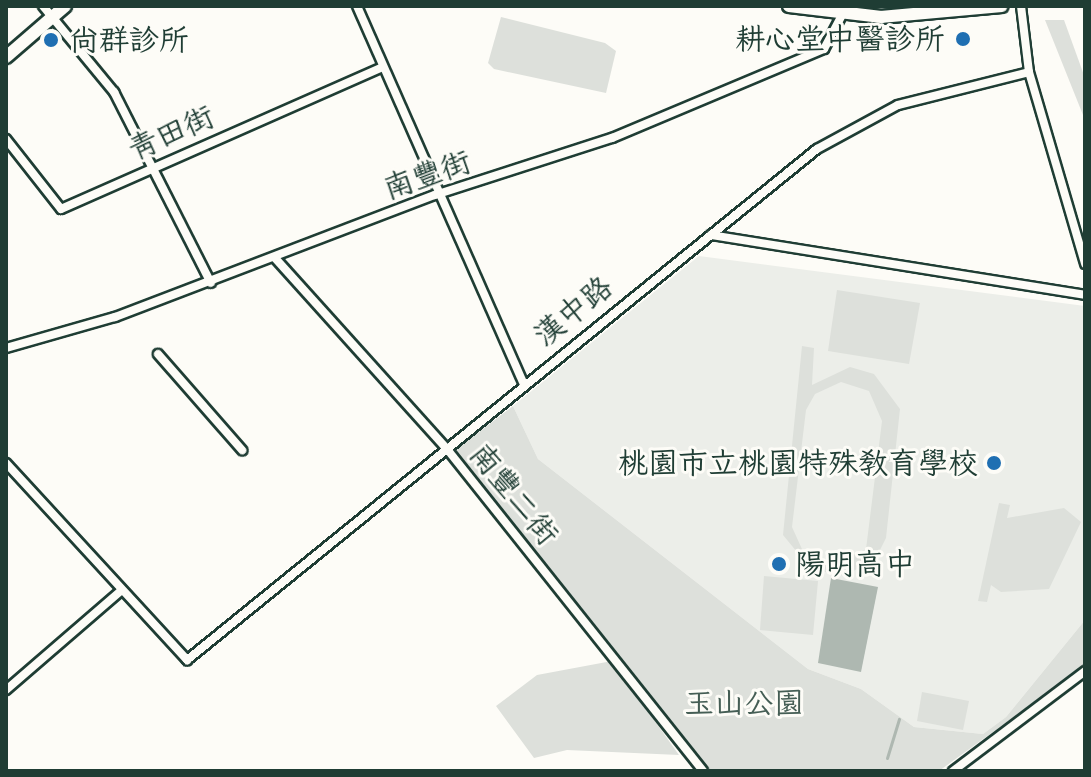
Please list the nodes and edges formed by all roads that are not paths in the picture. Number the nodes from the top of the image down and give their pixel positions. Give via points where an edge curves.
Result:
1 (43, 6) edge
2 (65, 6) edge
3 (357, 6) edge
4 (789, 6) edge
5 (1001, 6) edge
6 (1021, 6) edge
7 (842, 15) junction
8 (52, 18) junction
9 (6, 57) edge
10 (383, 67) junction
11 (1029, 72) junction
12 (6, 139) edge
13 (154, 167) junction
14 (435, 195) junction
15 (711, 235) junction
16 (275, 258) junction
17 (1085, 264) edge
18 (211, 283) junction
19 (1085, 295) edge
20 (6, 348) edge
21 (158, 354) dead end
22 (523, 382) junction
23 (447, 449) junction
24 (242, 450) dead end
25 (6, 463) edge
26 (122, 590) junction
27 (1085, 671) edge
28 (6, 690) edge
29 (703, 771) edge
30 (953, 771) edge

1 - 8 street
2 - 8 main road
3 - 10 street
4 - 7 main road
5 - 7 main road
6 - 11 street
7 - 14 street, 南豐街 via 824,49 771,75 612,138
8 - 9 main road
8 - 13 street via 114,92
10 - 13 street, 青田街
10 - 14 street
11 - 15 street, 漢中路 via 932,93 868,120 817,149
11 - 17 street
12 - 13 street, 青田街 via 61,209
13 - 18 street
14 - 16 street, 南豐街
14 - 22 street
15 - 19 street
15 - 22 street, 漢中路
16 - 18 street, 南豐街
16 - 23 street, 南豐二街
18 - 20 street, 南豐街
21 - 24 street
22 - 23 street, 漢中路
23 - 26 street, 漢中路 via 187,660
23 - 29 street, 南豐二街
25 - 26 street
26 - 28 street
27 - 30 street

